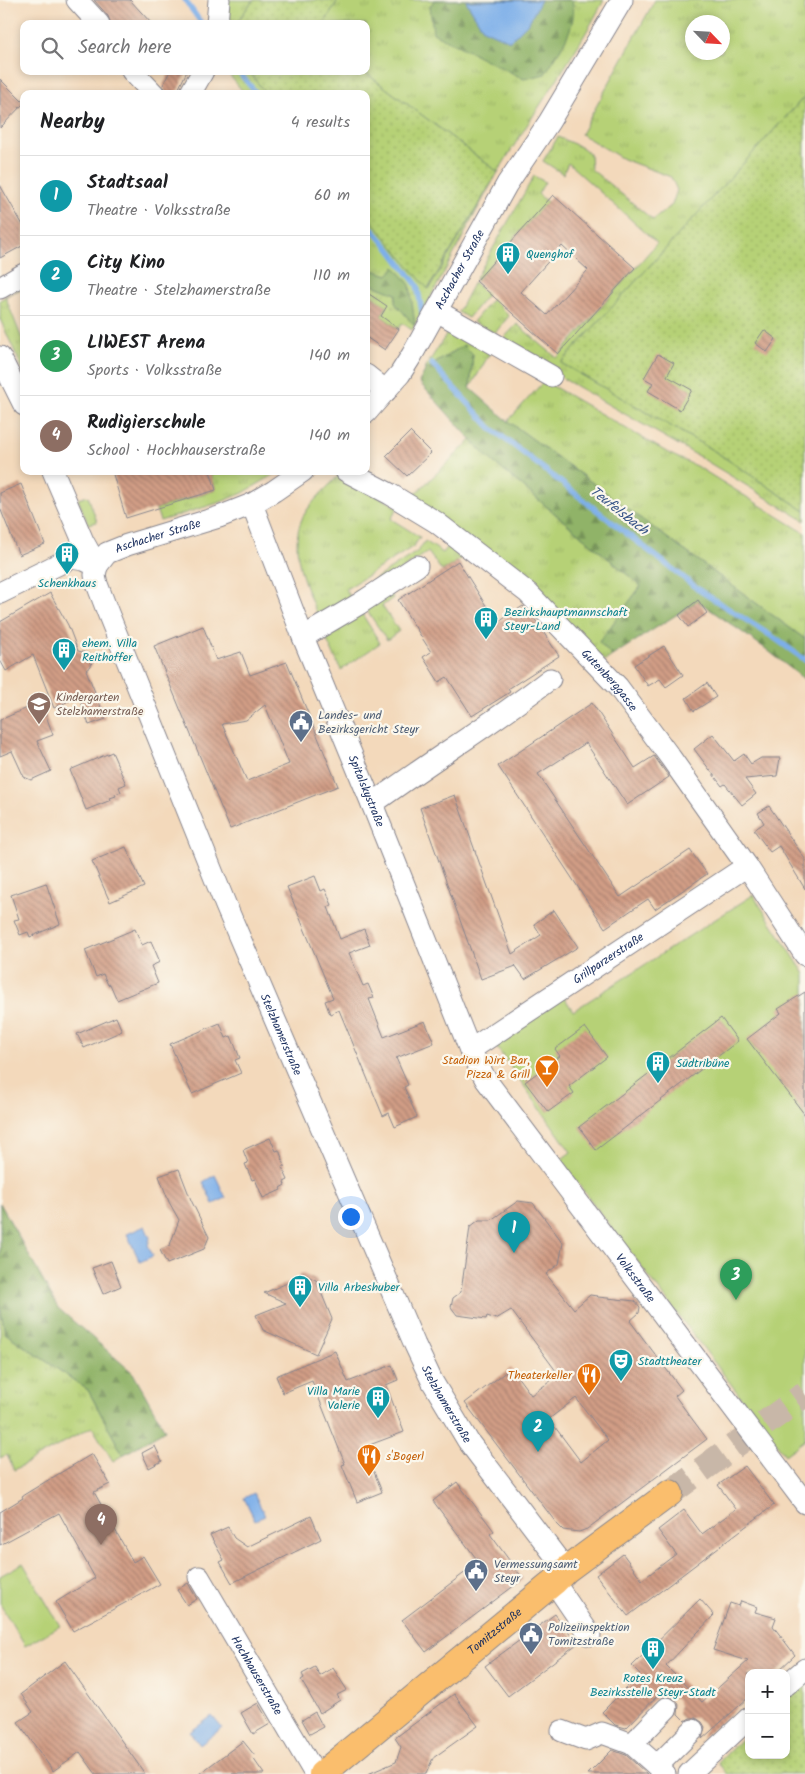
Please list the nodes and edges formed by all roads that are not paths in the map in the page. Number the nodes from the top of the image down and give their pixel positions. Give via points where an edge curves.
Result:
1 (78, 0) edge
2 (219, 0) edge
3 (622, 0) edge
4 (96, 20) edge
5 (217, 20) edge
6 (136, 75) edge
7 (201, 75) edge
8 (150, 90) edge
9 (192, 90) edge
10 (20, 276) edge
11 (0, 288) edge
12 (437, 311) junction
13 (0, 357) edge
14 (551, 376) dead end
15 (370, 378) edge
16 (386, 391) junction
17 (20, 397) edge
18 (370, 408) edge
19 (55, 475) edge
20 (297, 475) edge
21 (354, 475) edge
22 (252, 504) junction
23 (97, 566) junction
24 (417, 566) dead end
25 (0, 593) edge
26 (303, 637) junction
27 (550, 679) dead end
28 (372, 804) junction
29 (746, 866) junction
30 (805, 955) edge
31 (470, 1050) junction
32 (670, 1493) tunnel mouth
33 (805, 1503) edge
34 (560, 1576) junction
35 (198, 1577) dead end
36 (590, 1635) dead end
37 (805, 1669) edge
38 (790, 1682) edge
39 (667, 1708) dead end
40 (745, 1722) edge
41 (693, 1730) dead end
42 (562, 1731) dead end
43 (632, 1744) junction
44 (661, 1770) edge
45 (315, 1774) edge
46 (322, 1774) edge
47 (689, 1774) edge

1 - 4 street
2 - 5 street
3 - 12 street, Aschacher Straße via 549,122 506,184
6 - 8 street
7 - 9 street
10 - 11 street
12 - 14 street
12 - 16 street, Aschacher Straße via 412,356
13 - 17 street
15 - 16 street
16 - 18 street, Aschacher Straße
19 - 23 street, Stelzhamerstraße
20 - 22 street, Aschacher Straße
21 - 29 street, Gutenberggasse via 436,522 528,593 618,687
22 - 23 street, Aschacher Straße via 127,545 107,553
22 - 26 street, Spitalskystraße
23 - 25 street via 71,558
23 - 34 street, Stelzhamerstraße via 97,584 105,606 226,906 428,1372 468,1441
24 - 26 street
26 - 28 street, Spitalskystraße via 338,700
27 - 28 street
28 - 31 street, Spitalskystraße
29 - 30 street, Gutenberggasse
29 - 31 street, Grillparzerstraße
31 - 33 street, Volksstraße via 486,1080
32 - 34 main road, Tomitzstraße
34 - 36 street, Stelzhamerstraße
34 - 46 main road, Tomitzstraße
35 - 45 street, Hochhauserstraße
37 - 38 street
39 - 43 street
40 - 47 street
41 - 44 street
42 - 43 street via 586,1740 607,1727
43 - 44 street

